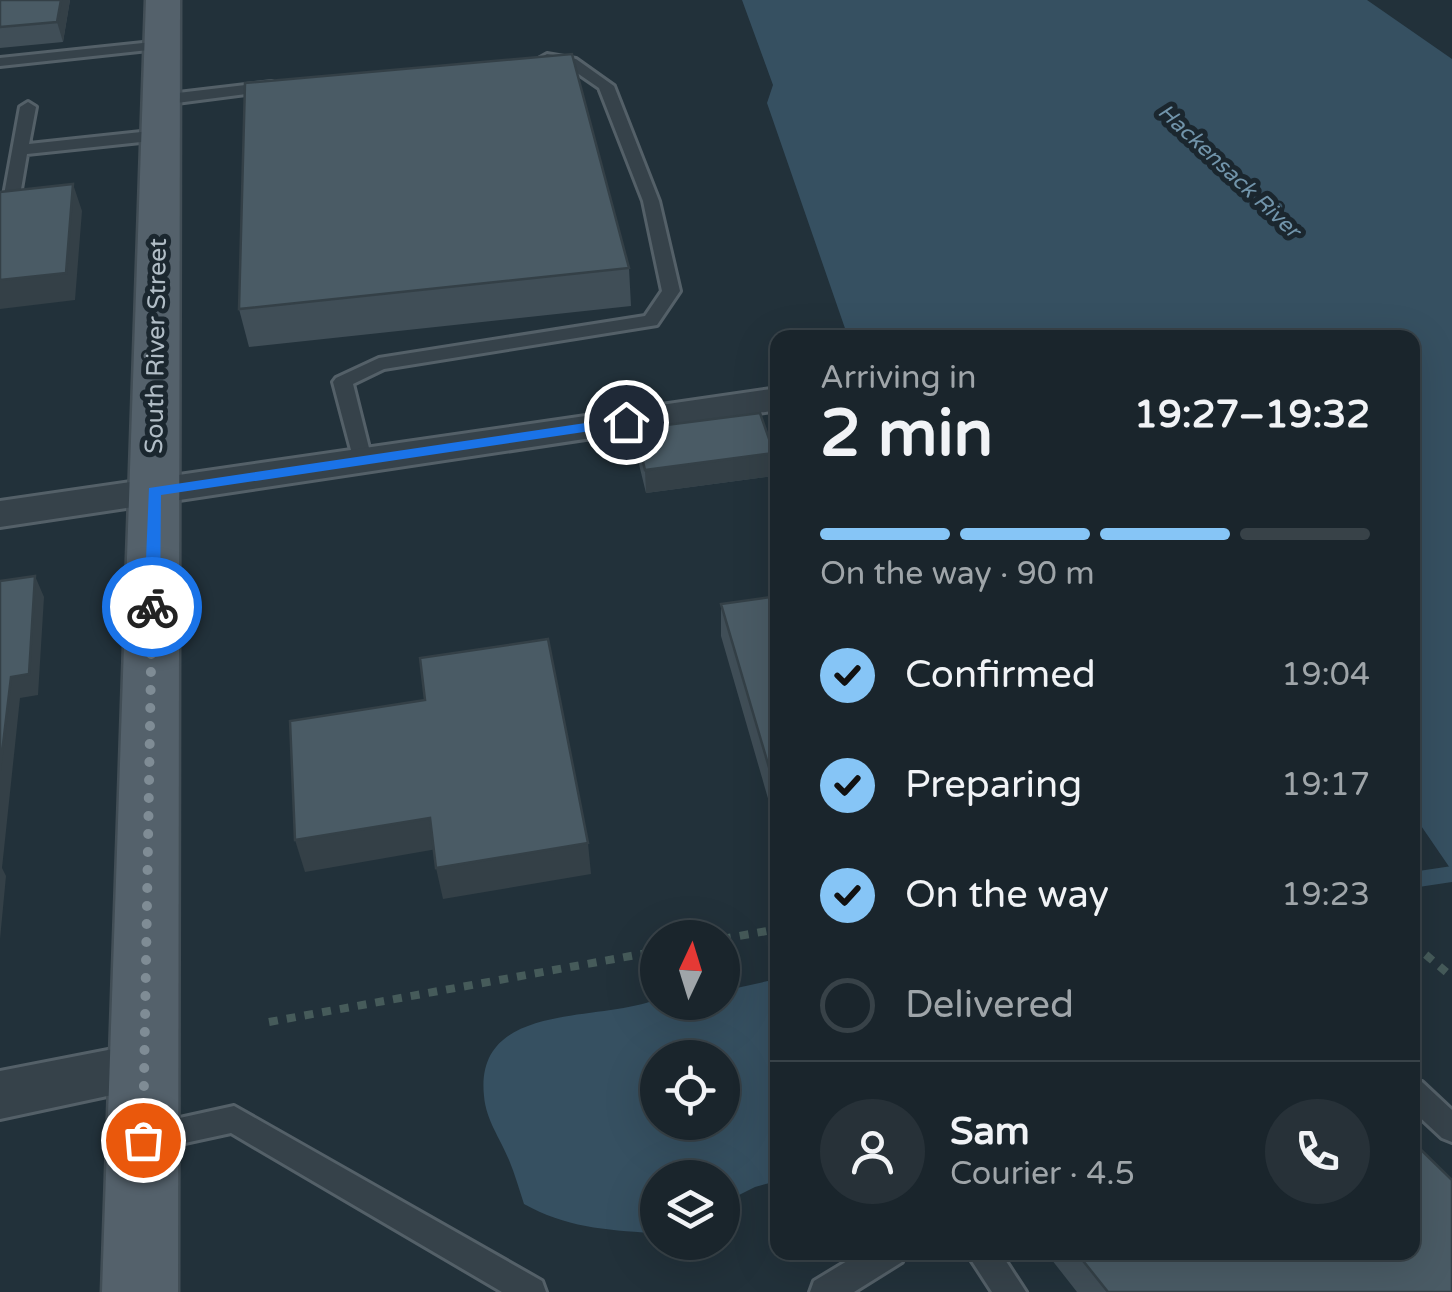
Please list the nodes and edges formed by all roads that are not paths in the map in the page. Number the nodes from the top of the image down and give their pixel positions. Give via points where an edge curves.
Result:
1 (163, 0) edge
2 (162, 46) junction
3 (530, 60) edge
4 (0, 62) edge
5 (289, 86) edge
6 (28, 107) dead end
7 (160, 118) junction
8 (20, 150) junction
9 (12, 195) edge
10 (770, 400) edge
11 (362, 460) junction
12 (154, 491) junction
13 (0, 514) edge
14 (144, 1067) junction
15 (0, 1094) edge
16 (1420, 1100) edge
17 (1452, 1130) edge
18 (143, 1140) junction
19 (877, 1260) edge
20 (987, 1260) edge
21 (140, 1292) edge
22 (531, 1292) edge
23 (825, 1292) edge
24 (1011, 1292) edge

1 - 2 main road, South River Street
2 - 4 lane
2 - 7 main road, South River Street
3 - 11 lane via 571,62 606,86 651,201 672,291 651,321 379,364 343,382
5 - 7 lane
6 - 8 lane
7 - 8 lane
7 - 12 main road, South River Street
8 - 9 lane
10 - 11 street
11 - 12 street
12 - 13 street
12 - 14 main road, South River Street
14 - 15 street
14 - 18 main road, South River Street
16 - 17 lane
18 - 21 main road, South River Street
18 - 22 lane via 234,1119
19 - 23 lane
20 - 24 lane

